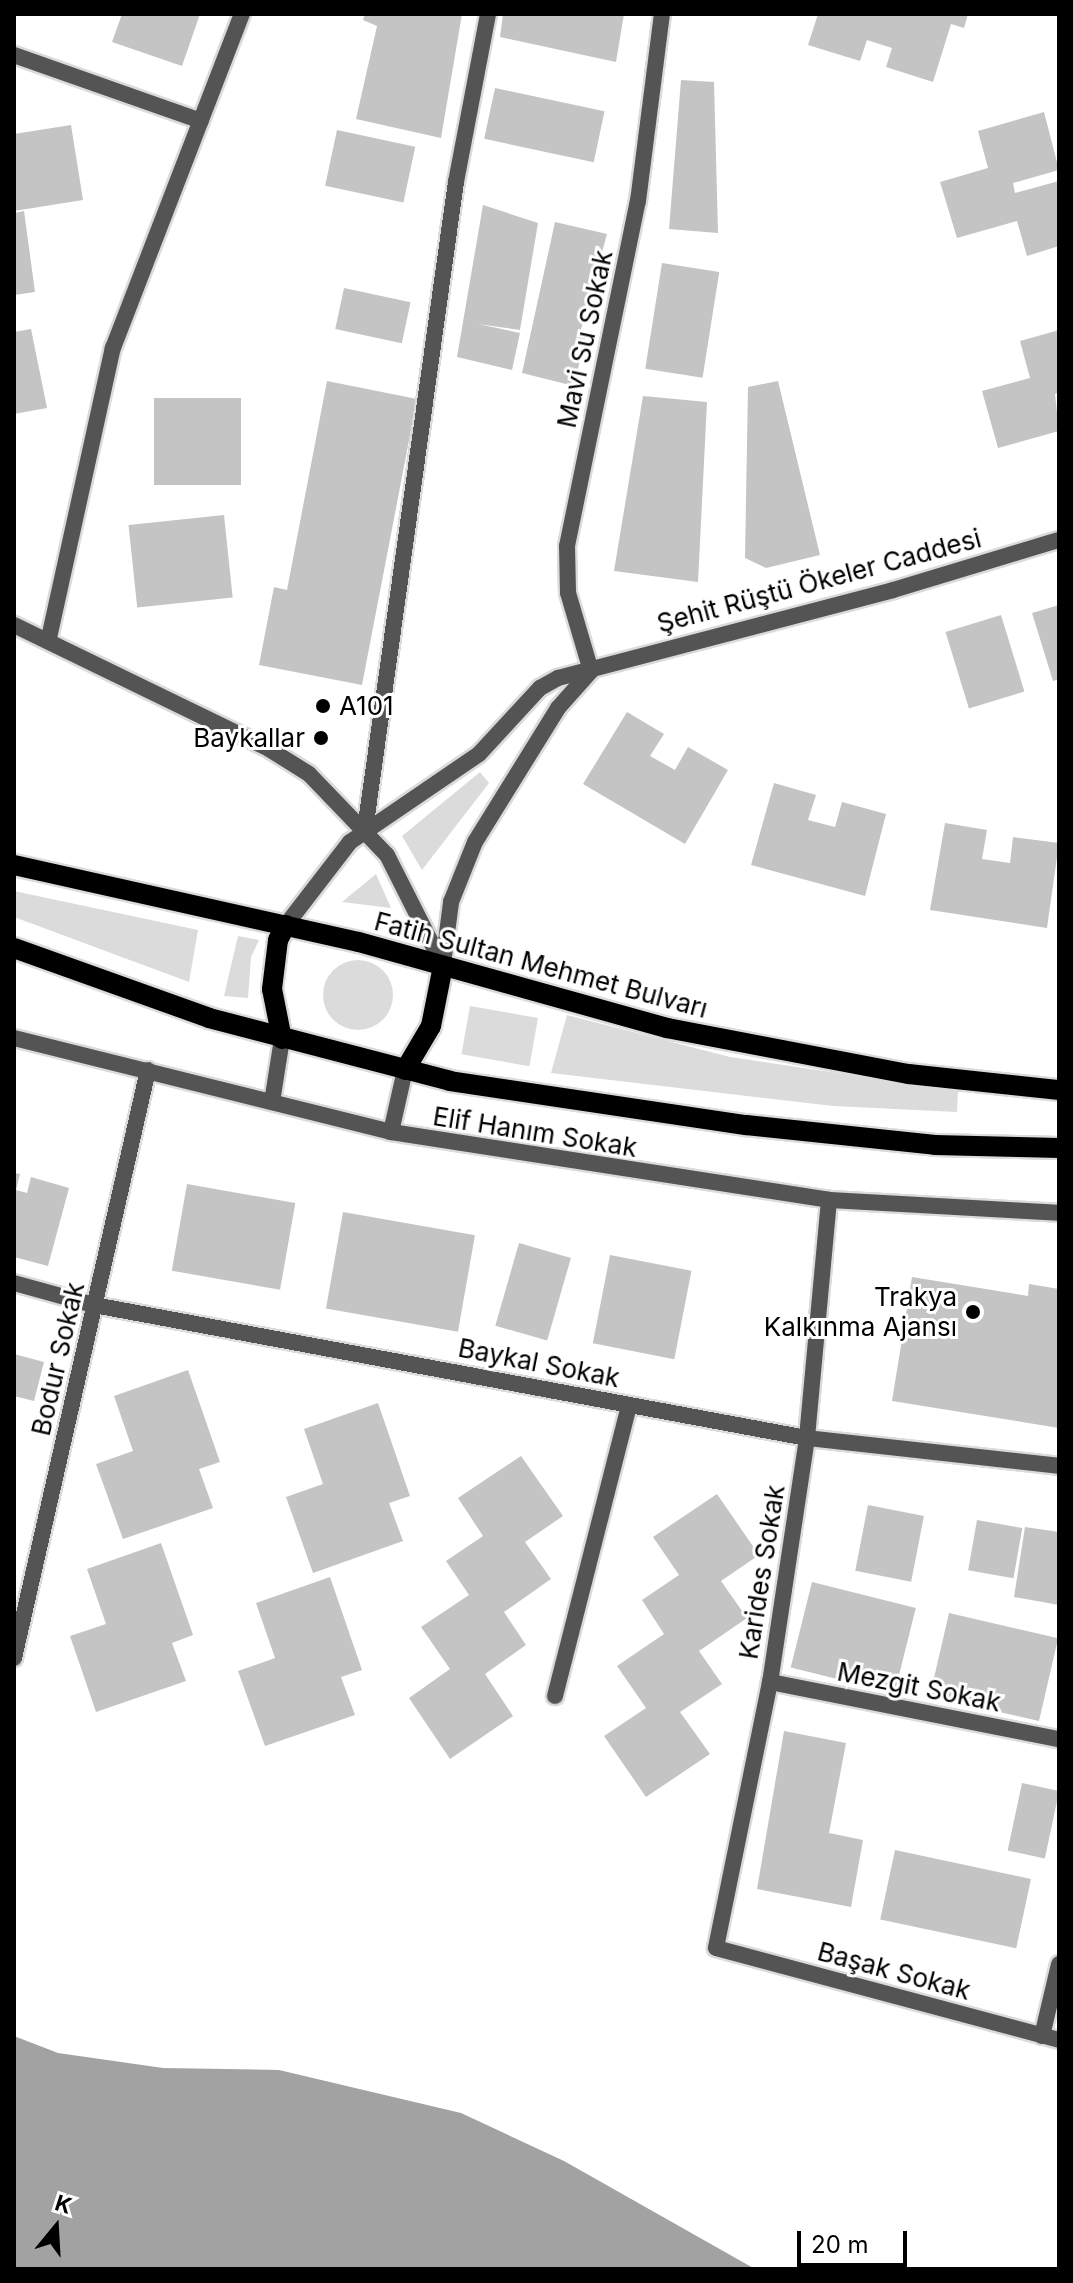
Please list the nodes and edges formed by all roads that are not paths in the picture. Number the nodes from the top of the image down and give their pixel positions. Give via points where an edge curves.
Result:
1 (242, 14) edge
2 (488, 14) edge
3 (662, 14) edge
4 (14, 55) edge
5 (201, 121) junction
6 (1059, 540) edge
7 (14, 625) edge
8 (49, 638) junction
9 (591, 671) junction
10 (365, 830) junction
11 (14, 865) edge
12 (286, 925) junction
13 (14, 948) edge
14 (443, 966) junction
15 (14, 1038) edge
16 (282, 1039) junction
17 (148, 1070) junction
18 (405, 1070) junction
19 (1059, 1090) edge
20 (272, 1102) junction
21 (391, 1132) junction
22 (1059, 1148) edge
23 (829, 1200) junction
24 (1059, 1213) edge
25 (14, 1283) edge
26 (94, 1305) junction
27 (629, 1405) junction
28 (807, 1438) junction
29 (1059, 1466) edge
30 (14, 1658) edge
31 (770, 1682) junction
32 (555, 1696) dead end
33 (1059, 1739) edge
34 (716, 1948) joint
35 (1059, 1964) edge
36 (1051, 2038) edge

1 - 5 street
2 - 10 street via 452,212
3 - 9 street, Mavi Su Sokak via 638,201 567,546 568,593
4 - 5 street
5 - 8 street via 113,348
6 - 9 street, Şehit Rüştü Ökeler Caddesi
7 - 8 street
8 - 10 street via 269,749 309,774
9 - 10 street, Şehit Rüştü Ökeler Caddesi via 540,688 479,754
9 - 14 street via 558,708 475,842 451,902
10 - 12 street, Şehit Rüştü Ökeler Caddesi
10 - 14 street via 387,855 413,900
11 - 12 main road, Fatih Sultan Mehmet Bulvarı
12 - 14 main road, Fatih Sultan Mehmet Bulvarı
12 - 16 main road via 278,940 272,989
13 - 16 main road
14 - 18 main road via 431,1026
14 - 19 main road, Fatih Sultan Mehmet Bulvarı via 574,1005 769,1049 909,1074
15 - 17 street, Elif Hanım Sokak
16 - 18 main road
16 - 20 street
17 - 20 street, Elif Hanım Sokak
17 - 26 street, Bodur Sokak
18 - 21 street
18 - 22 main road via 534,1096 746,1125 935,1145
20 - 21 street, Elif Hanım Sokak
21 - 23 street, Elif Hanım Sokak
23 - 24 street, Elif Hanım Sokak
23 - 28 street, Karides Sokak
25 - 26 street, Baykal Sokak
26 - 27 street, Baykal Sokak
26 - 30 street, Bodur Sokak
27 - 28 street, Baykal Sokak
27 - 32 street
28 - 29 street, Baykal Sokak
28 - 31 street, Karides Sokak
31 - 33 street, Mezgit Sokak
31 - 34 street, Karides Sokak
34 - 36 street, Başak Sokak
35 - 36 street

